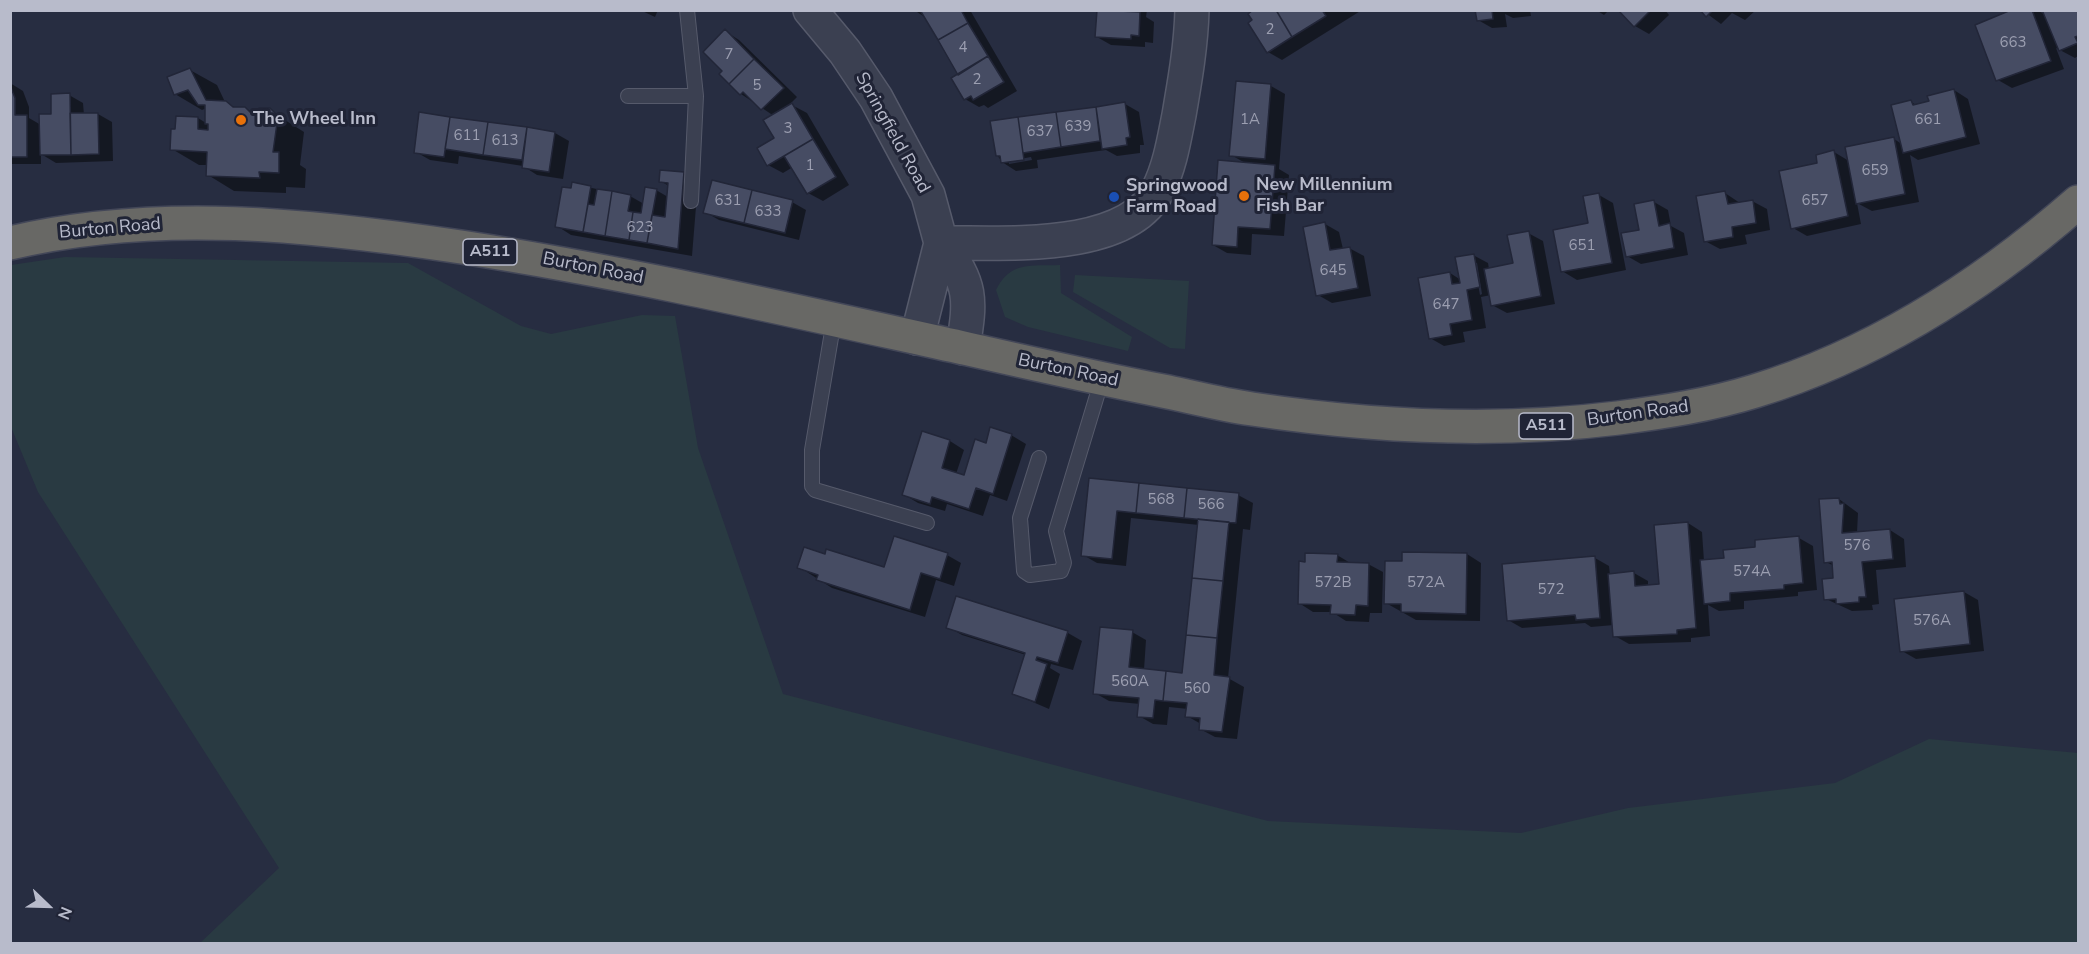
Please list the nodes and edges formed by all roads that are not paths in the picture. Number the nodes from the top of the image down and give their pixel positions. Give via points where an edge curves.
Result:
1 (687, 10) edge
2 (810, 10) edge
3 (1192, 10) edge
4 (628, 96) dead end
5 (696, 96) junction
6 (691, 201) dead end
7 (2079, 202) edge
8 (10, 243) edge
9 (941, 243) junction
10 (834, 320) junction
11 (917, 338) junction
12 (963, 348) junction
13 (1102, 379) junction
14 (1039, 458) dead end
15 (927, 523) dead end

1 - 5 lane
2 - 9 street, Springfield Road via 876,98 907,152 928,195
3 - 9 street via 1191,43 1169,162 1158,191 1140,213 1115,227 1062,240
4 - 5 lane
5 - 6 lane
7 - 13 highway, Burton Road / A511 via 1999,267 1933,311 1820,369 1701,405 1565,424 1509,428 1445,426 1349,421 1249,409
8 - 10 highway, Burton Road / A511 via 45,235 187,224 355,231 553,261
9 - 11 street, Springfield Road
9 - 12 street via 960,270 970,305
10 - 11 highway, Burton Road / A511
10 - 15 lane via 812,450 812,486
11 - 12 highway, Burton Road / A511
12 - 13 highway, Burton Road / A511
13 - 14 lane via 1056,531 1064,564 1061,571 1030,575 1024,571 1020,518

